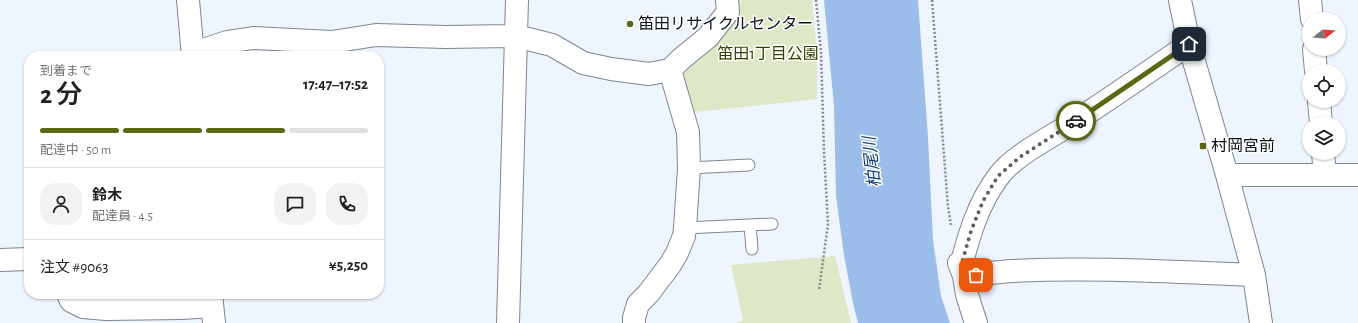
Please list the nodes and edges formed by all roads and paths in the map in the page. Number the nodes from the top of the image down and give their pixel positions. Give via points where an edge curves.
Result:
1 (188, 0) edge
2 (517, 0) edge
3 (728, 0) edge
4 (816, 0) edge
5 (932, 0) edge
6 (1180, 0) edge
7 (1310, 0) edge
8 (1311, 12) edge
9 (516, 36) junction
10 (1189, 44) junction
11 (192, 51) edge
12 (203, 51) edge
13 (670, 70) junction
14 (1324, 164) edge
15 (749, 165) dead end
16 (688, 168) junction
17 (1227, 175) junction
18 (1358, 175) edge
19 (772, 224) dead end
20 (750, 225) junction
21 (685, 228) junction
22 (752, 249) dead end
23 (24, 259) edge
24 (0, 260) edge
25 (960, 267) junction
26 (1254, 275) junction
27 (819, 290) dead end
28 (70, 299) edge
29 (212, 308) edge
30 (508, 323) edge
31 (634, 323) edge
32 (976, 323) edge
33 (1261, 323) edge

1 - 11 street
2 - 9 street
3 - 13 street via 728,12 708,37
4 - 27 path via 821,52 828,224
5 - 25 path via 948,207
6 - 10 street
7 - 8 street
9 - 12 street via 376,35 332,42 253,38 227,42
9 - 13 street via 552,45 583,63 649,74
9 - 30 street
10 - 17 street
10 - 25 street via 1020,157 998,176 983,201
13 - 16 street via 688,132
14 - 17 street
14 - 18 street
15 - 16 lane
16 - 21 street
17 - 26 street
19 - 20 lane
20 - 21 lane
20 - 22 lane
21 - 31 street via 670,265 638,304
23 - 24 street
25 - 26 street via 1013,272 1149,271
25 - 32 street
26 - 33 street
28 - 29 street via 83,307

